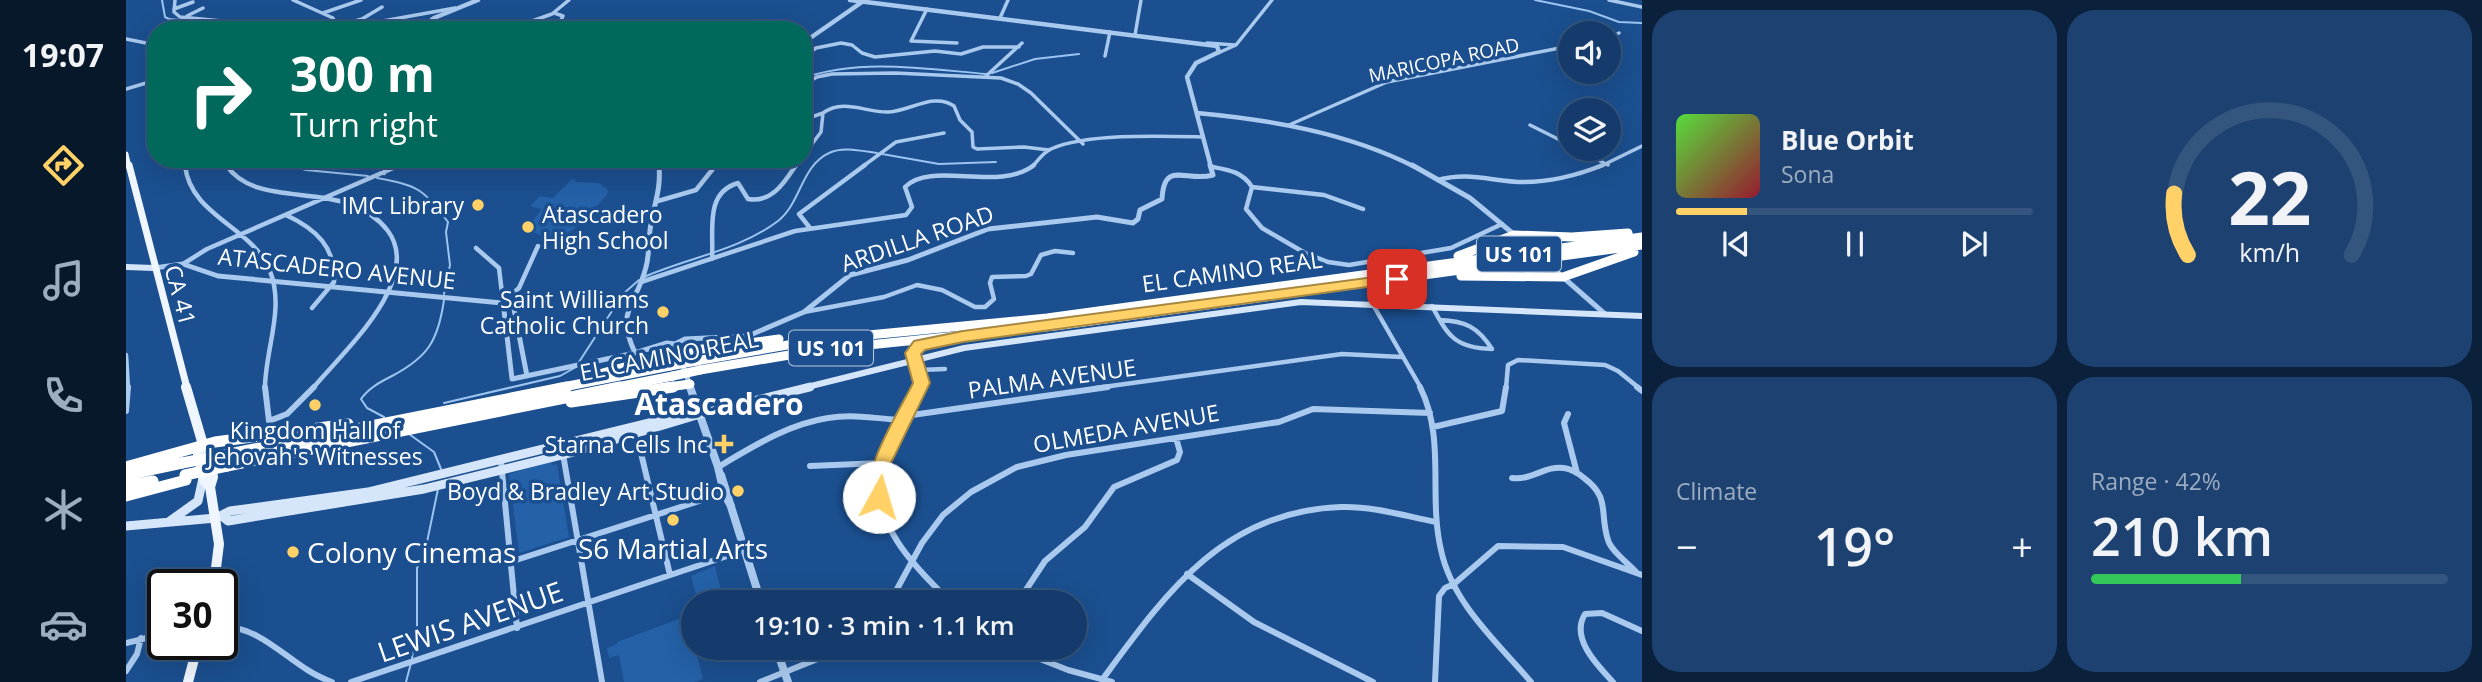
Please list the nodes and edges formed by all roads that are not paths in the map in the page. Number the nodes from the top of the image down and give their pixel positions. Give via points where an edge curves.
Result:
1 (175, 0) edge
2 (293, 0) edge
3 (307, 0) edge
4 (358, 0) edge
5 (478, 0) edge
6 (569, 0) edge
7 (850, 0) edge
8 (1008, 0) edge
9 (1141, 0) edge
10 (1272, 0) edge
11 (1609, 0) edge
12 (864, 1) edge
13 (193, 2) dead end
14 (299, 3) junction
15 (382, 7) dead end
16 (203, 8) dead end
17 (455, 8) junction
18 (1642, 8) edge
19 (174, 9) junction
20 (927, 9) junction
21 (323, 13) junction
22 (554, 13) junction
23 (184, 17) junction
24 (1000, 19) junction
25 (223, 21) edge
26 (334, 21) edge
27 (355, 21) edge
28 (375, 21) edge
29 (429, 21) edge
30 (531, 21) edge
31 (560, 21) edge
32 (1110, 32) junction
33 (1135, 35) junction
34 (813, 37) edge
35 (126, 39) edge
36 (147, 43) edge
37 (957, 43) dead end
38 (1207, 43) junction
39 (1236, 45) junction
40 (1558, 48) edge
41 (812, 51) edge
42 (1218, 53) junction
43 (1105, 56) dead end
44 (986, 76) junction
45 (812, 80) edge
46 (147, 83) edge
47 (126, 89) edge
48 (823, 113) junction
49 (1196, 113) junction
50 (812, 117) edge
51 (1289, 125) junction
52 (1530, 125) dead end
53 (944, 133) dead end
54 (1203, 137) junction
55 (1558, 139) edge
56 (1083, 144) junction
57 (812, 146) edge
58 (1642, 146) edge
59 (1049, 150) junction
60 (126, 154) edge
61 (1600, 161) edge
62 (1608, 165) junction
63 (1213, 167) junction
64 (185, 168) edge
65 (227, 168) edge
66 (384, 168) edge
67 (395, 168) edge
68 (659, 168) edge
69 (715, 168) edge
70 (795, 168) edge
71 (381, 174) junction
72 (366, 180) joint
73 (1438, 180) junction
74 (1252, 187) junction
75 (325, 198) junction
76 (658, 201) junction
77 (1363, 209) dead end
78 (286, 215) junction
79 (1502, 224) junction
80 (810, 228) junction
81 (243, 233) junction
82 (1514, 234) junction
83 (1642, 234) edge
84 (538, 246) dead end
85 (476, 248) dead end
86 (1642, 248) edge
87 (1073, 253) dead end
88 (712, 259) junction
89 (184, 264) junction
90 (127, 268) edge
91 (154, 268) junction
92 (1397, 275) junction
93 (1563, 277) junction
94 (272, 281) junction
95 (640, 282) junction
96 (332, 285) junction
97 (388, 291) junction
98 (503, 302) junction
99 (1371, 303) junction
100 (1432, 306) junction
101 (312, 308) dead end
102 (804, 312) junction
103 (1607, 314) junction
104 (1642, 316) edge
105 (1440, 320) junction
106 (963, 336) junction
107 (846, 337) junction
108 (677, 348) junction
109 (635, 353) junction
110 (126, 355) edge
111 (1402, 357) junction
112 (913, 359) junction
113 (698, 365) junction
114 (945, 369) dead end
115 (919, 370) junction
116 (671, 371) junction
117 (527, 376) junction
118 (690, 384) junction
119 (1642, 391) edge
120 (539, 392) junction
121 (126, 411) edge
122 (490, 412) junction
123 (1430, 413) junction
124 (699, 414) junction
125 (1568, 414) dead end
126 (905, 416) junction
127 (395, 423) junction
128 (1433, 427) junction
129 (635, 430) junction
130 (1176, 438) junction
131 (201, 444) junction
132 (563, 450) junction
133 (225, 461) junction
134 (882, 463) junction
135 (501, 466) junction
136 (810, 466) dead end
137 (126, 467) edge
138 (719, 470) junction
139 (184, 473) junction
140 (205, 474) junction
141 (1577, 474) junction
142 (126, 475) edge
143 (1512, 478) dead end
144 (126, 486) edge
145 (210, 487) junction
146 (724, 493) junction
147 (126, 496) edge
148 (731, 506) junction
149 (654, 515) junction
150 (220, 517) junction
151 (1436, 522) junction
152 (166, 523) junction
153 (126, 526) edge
154 (576, 541) junction
155 (745, 550) junction
156 (911, 560) junction
157 (510, 562) junction
158 (217, 569) edge
159 (1187, 574) junction
160 (1640, 574) edge
161 (670, 575) junction
162 (1454, 584) junction
163 (757, 590) edge
164 (896, 590) edge
165 (940, 590) edge
166 (1026, 590) edge
167 (588, 603) junction
168 (238, 628) edge
169 (517, 628) junction
170 (1642, 631) edge
171 (147, 637) edge
172 (141, 638) junction
173 (126, 643) edge
174 (447, 652) joint
175 (194, 660) edge
176 (780, 660) edge
177 (821, 660) edge
178 (1043, 660) edge
179 (126, 671) edge
180 (786, 677) edge
181 (369, 680) edge
182 (1102, 680) junction
183 (188, 682) edge
184 (332, 682) edge
185 (351, 682) edge
186 (602, 682) edge
187 (760, 682) edge
188 (1112, 682) edge
189 (1373, 682) edge
190 (1435, 682) edge
191 (1531, 682) edge
192 (1613, 682) edge

1 - 19 street
2 - 14 street
3 - 14 street
4 - 21 street
5 - 17 street
6 - 22 street
7 - 12 street
8 - 24 street
9 - 33 street
10 - 39 street
11 - 18 street
12 - 20 street
12 - 34 street
13 - 19 street
14 - 21 street
15 - 27 street
16 - 23 street
17 - 28 street
17 - 29 street
19 - 23 street
20 - 24 street
20 - 37 street via 911,41
21 - 26 street
22 - 30 street
22 - 31 street via 563,16
23 - 25 street
24 - 32 street
32 - 33 street
32 - 43 street
33 - 38 street
35 - 36 street
38 - 39 street
38 - 42 street via 1219,48
39 - 42 street
40 - 51 street, MARICOPA ROAD via 1387,82
41 - 44 street via 841,43 879,57 935,51 961,54 983,47 1021,45
42 - 49 street via 1196,63 1188,74
44 - 45 street via 832,74
44 - 56 street via 1024,87
46 - 47 street
48 - 50 street
48 - 57 street via 822,134
48 - 59 street via 837,107 888,112 944,102 954,105 971,130 973,147
49 - 51 street
49 - 54 street
51 - 73 street via 1367,148
52 - 55 street
53 - 80 street via 896,142 802,212 800,216
54 - 56 street
54 - 63 street
56 - 59 street
58 - 62 street
59 - 80 street via 1023,171 912,180 905,187 912,207 905,215
60 - 91 main road, CA 41 / CA 41
61 - 62 street
62 - 73 street via 1528,182 1465,174
63 - 74 street via 1241,174
63 - 102 street, ARDILLA ROAD via 1213,175 1207,178 1166,179 1162,199 1140,210 1133,223 1097,217 988,229 908,260 850,275
64 - 81 street via 198,199
65 - 75 street via 245,183
66 - 71 street
67 - 71 street
68 - 76 street
69 - 76 street via 694,193
70 - 88 street via 764,200 748,199 738,183 726,187 712,210
71 - 72 street
72 - 75 street
73 - 79 street
74 - 77 street via 1300,192
74 - 79 street via 1246,209 1257,224 1305,253 1337,264 1359,265 1443,250
75 - 78 street
75 - 97 street via 365,207 386,226 396,252
76 - 95 street
78 - 81 street
78 - 96 street via 313,228 326,241 333,258
79 - 82 street
80 - 88 street
81 - 89 street
81 - 94 street via 262,254
82 - 83 highway
82 - 92 highway
82 - 93 street, bridge
83 - 92 highway, EL CAMINO REAL / US 101
84 - 98 street via 519,288
85 - 98 street via 499,268
86 - 92 highway, EL CAMINO REAL / US 101
86 - 93 highway
87 - 102 street via 1041,255 1025,278 995,276 990,282 993,302 983,307 917,285 884,298
88 - 95 street
89 - 91 street, ATASCADERO AVENUE
89 - 94 street, ATASCADERO AVENUE via 218,276
90 - 91 main road, ATASCADERO AVENUE
91 - 131 main road, CA 41 / CA 41
92 - 93 highway
92 - 106 highway, EL CAMINO REAL / US 101
92 - 107 highway, EL CAMINO REAL / US 101
93 - 103 street
94 - 96 street, ATASCADERO AVENUE
94 - 97 street via 274,320 264,390 269,421 292,410 362,332
95 - 109 street via 625,323
96 - 97 street, ATASCADERO AVENUE
96 - 101 street
97 - 98 street, ATASCADERO AVENUE
98 - 117 street via 516,309
98 - 117 street via 512,379
99 - 100 main road, EL CAMINO REAL
99 - 111 street
99 - 112 main road, EL CAMINO REAL via 1275,304
100 - 103 main road, EL CAMINO REAL
100 - 105 street
102 - 108 street, ARDILLA ROAD via 748,336 685,339
103 - 104 main road, EL CAMINO REAL
105 - 105 street via 1463,321 1482,330 1492,349 1465,348 1446,332
106 - 112 highway via 919,345 913,350
106 - 113 highway, EL CAMINO REAL / US 101
107 - 108 highway
107 - 113 highway, EL CAMINO REAL / US 101
108 - 109 street, ARDILLA ROAD via 667,343
108 - 118 street
108 - 120 highway
109 - 117 street, ARDILLA ROAD
110 - 121 street
111 - 123 street
111 - 126 street, PALMA AVENUE via 1298,359
112 - 115 street
112 - 124 main road, EL CAMINO REAL
113 - 116 highway, EL CAMINO REAL / US 101, bridge
114 - 115 street
115 - 126 street via 922,383
116 - 120 highway, EL CAMINO REAL / US 101
116 - 122 highway, EL CAMINO REAL / US 101
118 - 122 highway
118 - 124 street
119 - 128 street via 1605,365 1518,360 1508,365 1502,411
120 - 127 highway, EL CAMINO REAL / US 101
122 - 127 highway, EL CAMINO REAL / US 101
123 - 128 street
123 - 130 street, OLMEDA AVENUE via 1313,409 1279,422
124 - 129 main road, EL CAMINO REAL
124 - 138 street
125 - 141 street via 1564,423
126 - 134 street
126 - 138 street, PALMA AVENUE via 899,420 846,415 826,418 773,435
127 - 131 highway
127 - 133 highway, EL CAMINO REAL / US 101
128 - 151 street
129 - 132 main road, EL CAMINO REAL
129 - 149 street
130 - 156 street, OLMEDA AVENUE via 1066,455 1009,471 971,492 943,515
130 - 166 street via 1177,460 1114,487 1085,527 1045,561
131 - 137 highway
131 - 140 main road, CA 41 / CA 41 via 198,455
131 - 145 main road, CA 41 / CA 41 via 207,450 213,477
132 - 135 main road, EL CAMINO REAL
132 - 154 street
133 - 139 highway, EL CAMINO REAL / US 101, bridge
133 - 140 highway, EL CAMINO REAL / US 101, bridge
134 - 136 street
134 - 156 street via 882,509
135 - 150 main road, EL CAMINO REAL via 334,498 230,511
135 - 150 main road, EL CAMINO REAL via 439,485 228,521
135 - 157 street
138 - 146 street
138 - 148 street
139 - 140 highway, EL CAMINO REAL, bridge
139 - 142 highway, EL CAMINO REAL / US 101
139 - 144 highway, EL CAMINO REAL / US 101
139 - 147 highway
140 - 145 main road, CA 41 / CA 41
140 - 152 main road via 198,501
141 - 143 street via 1556,468 1530,480
141 - 160 street via 1602,498 1608,543
145 - 150 main road, CA 41 / CA 41
146 - 148 street
146 - 149 street
148 - 155 street
149 - 154 street
149 - 161 street
150 - 152 main road, EL CAMINO REAL
150 - 158 main road, CA 41
151 - 159 street via 1342,507 1285,513 1230,536
151 - 162 street via 1443,560
152 - 153 main road, EL CAMINO REAL
154 - 157 street
154 - 167 street
155 - 161 street, LEWIS AVENUE
155 - 163 street
156 - 164 street, OLMEDA AVENUE
156 - 165 street
157 - 169 street
159 - 182 street
159 - 189 street via 1253,624
160 - 162 street via 1563,547 1504,544
161 - 167 street, LEWIS AVENUE
162 - 190 street via 1441,592 1438,601
162 - 191 street
167 - 169 street, LEWIS AVENUE
167 - 186 street
168 - 184 street via 249,629
169 - 174 street, LEWIS AVENUE
170 - 192 street via 1594,612 1586,614 1579,625 1590,651
171 - 172 street
172 - 173 street
172 - 179 street
174 - 181 street, LEWIS AVENUE
175 - 183 main road
176 - 180 street
177 - 180 street
178 - 182 street
180 - 187 street
181 - 185 street, LEWIS AVENUE
182 - 188 street

